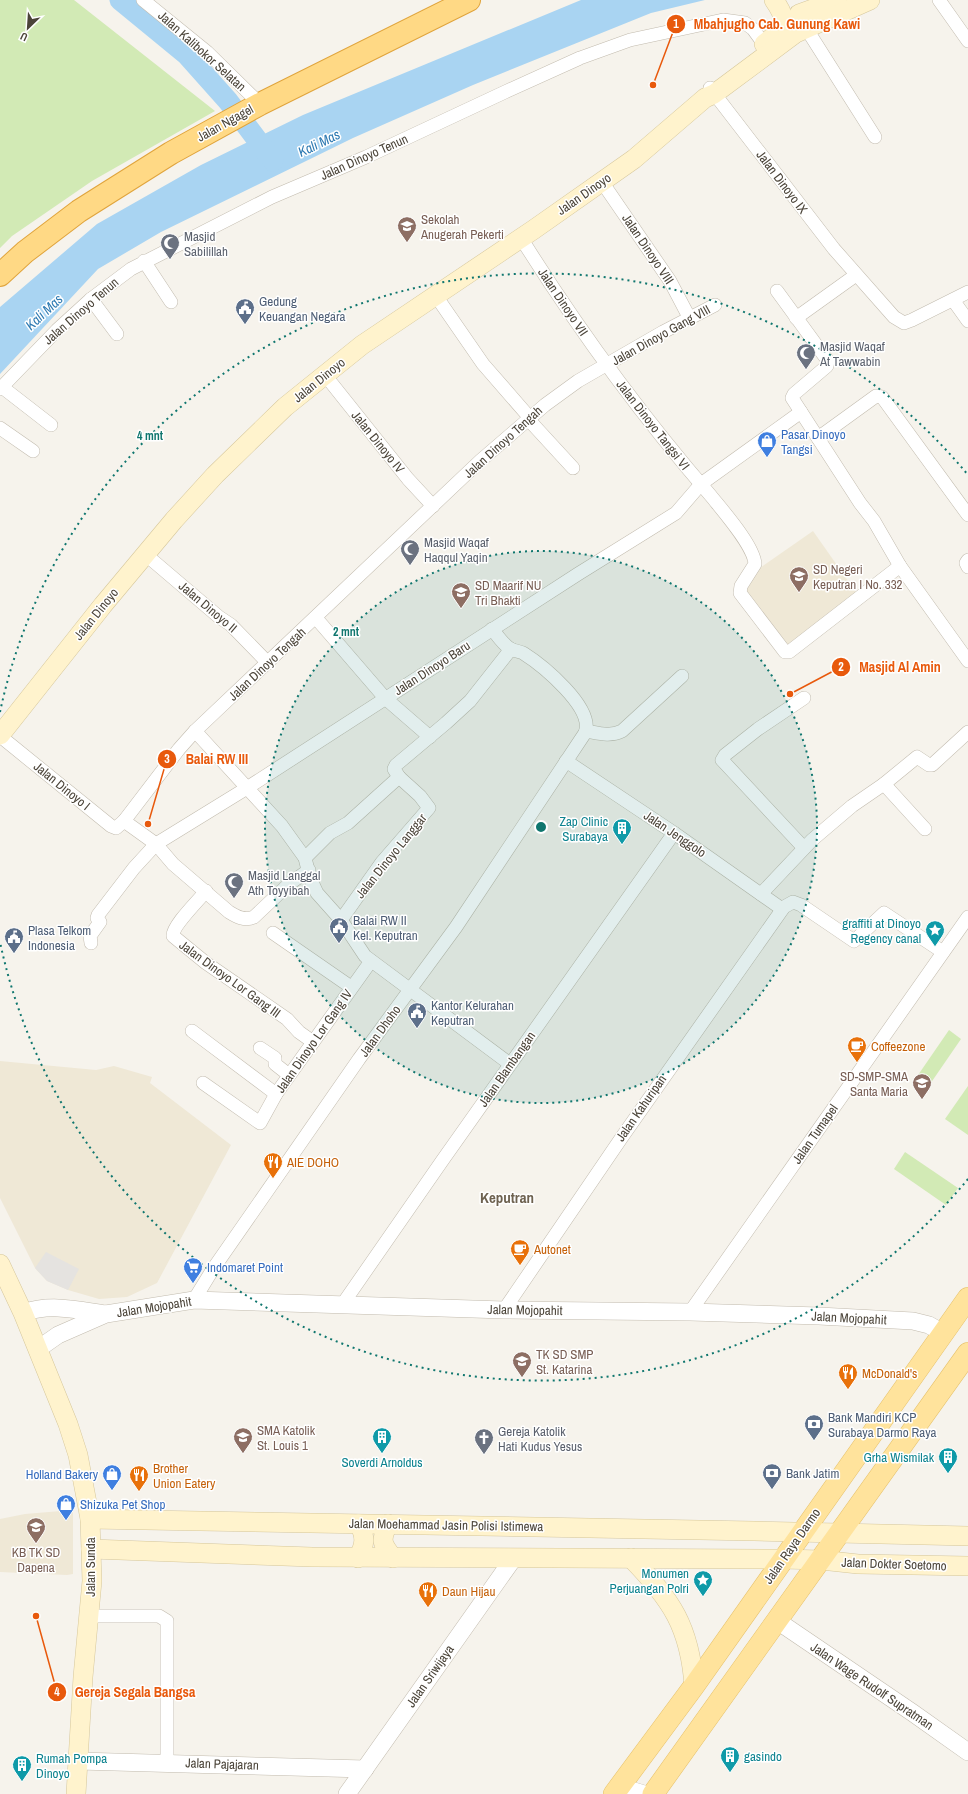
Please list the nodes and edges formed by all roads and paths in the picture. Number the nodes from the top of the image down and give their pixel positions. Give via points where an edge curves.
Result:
1 (143, 0) edge
2 (469, 0) edge
3 (837, 0) edge
4 (870, 0) edge
5 (939, 0) edge
6 (447, 4) edge
7 (790, 9) edge
8 (968, 41) edge
9 (764, 44) junction
10 (710, 93) junction
11 (256, 106) junction
12 (875, 137) dead end
13 (602, 182) junction
14 (521, 238) junction
15 (144, 261) junction
16 (0, 275) edge
17 (856, 275) junction
18 (777, 291) dead end
19 (968, 292) edge
20 (436, 296) junction
21 (91, 300) junction
22 (953, 300) junction
23 (171, 302) dead end
24 (715, 305) dead end
25 (796, 318) junction
26 (690, 319) junction
27 (968, 321) edge
28 (117, 334) dead end
29 (606, 366) junction
30 (325, 375) junction
31 (1, 388) edge
32 (801, 412) junction
33 (529, 418) junction
34 (51, 425) dead end
35 (0, 428) edge
36 (821, 442) junction
37 (33, 451) dead end
38 (573, 468) dead end
39 (701, 484) junction
40 (433, 506) junction
41 (968, 515) edge
42 (145, 554) junction
43 (968, 560) edge
44 (900, 566) junction
45 (968, 567) edge
46 (316, 618) junction
47 (492, 629) junction
48 (511, 649) junction
49 (968, 661) edge
50 (268, 663) junction
51 (682, 676) dead end
52 (385, 698) junction
53 (804, 698) dead end
54 (195, 731) junction
55 (586, 731) junction
56 (968, 732) edge
57 (0, 736) edge
58 (430, 737) junction
59 (566, 761) junction
60 (399, 777) junction
61 (884, 784) junction
62 (247, 788) junction
63 (124, 821) junction
64 (925, 829) dead end
65 (674, 833) junction
66 (156, 844) junction
67 (804, 848) junction
68 (307, 864) junction
69 (206, 891) junction
70 (761, 894) junction
71 (782, 909) junction
72 (968, 917) edge
73 (341, 920) junction
74 (274, 933) dead end
75 (91, 943) dead end
76 (944, 952) junction
77 (371, 961) junction
78 (351, 988) junction
79 (410, 990) junction
80 (192, 1031) dead end
81 (313, 1042) junction
82 (260, 1048) dead end
83 (510, 1064) junction
84 (290, 1075) junction
85 (203, 1083) dead end
86 (276, 1094) junction
87 (0, 1264) edge
88 (968, 1298) edge
89 (194, 1300) junction
90 (342, 1305) junction
91 (504, 1310) junction
92 (690, 1312) junction
93 (23, 1313) junction
94 (106, 1314) junction
95 (943, 1333) junction
96 (38, 1349) junction
97 (968, 1353) edge
98 (90, 1519) junction
99 (359, 1524) junction
100 (388, 1524) junction
101 (802, 1532) junction
102 (841, 1533) junction
103 (968, 1536) edge
104 (92, 1549) junction
105 (358, 1558) junction
106 (393, 1558) junction
107 (631, 1558) junction
108 (513, 1559) junction
109 (783, 1560) junction
110 (821, 1560) junction
111 (968, 1566) edge
112 (89, 1616) junction
113 (776, 1620) junction
114 (694, 1686) junction
115 (968, 1752) edge
116 (79, 1761) junction
117 (167, 1762) junction
118 (365, 1769) junction
119 (76, 1794) edge
120 (347, 1794) edge
121 (614, 1794) edge
122 (620, 1794) edge
123 (644, 1794) edge
124 (653, 1794) edge

1 - 11 street, Jalan Kalibokor Selatan via 207,52
2 - 6 highway, Jalan Ngagel
3 - 7 main road
4 - 7 main road
5 - 8 street
6 - 11 highway, Jalan Ngagel
7 - 9 main road, Jalan Dinoyo via 784,17 782,27
7 - 10 main road, Jalan Dinoyo via 788,39
7 - 12 street
9 - 10 main road, Jalan Dinoyo
9 - 15 street, Jalan Dinoyo Tenun via 745,23 724,20 630,40 518,85 366,157 272,197
10 - 13 main road, Jalan Dinoyo via 634,159
10 - 17 street, Jalan Dinoyo IX
11 - 16 highway, Jalan Ngagel via 134,175 79,211 35,244
13 - 14 main road, Jalan Dinoyo
13 - 26 street, Jalan Dinoyo VIII via 670,281
14 - 20 main road, Jalan Dinoyo
14 - 29 street, Jalan Dinoyo VII
15 - 21 street, Jalan Dinoyo Tenun
15 - 23 street
17 - 22 street, Jalan Dinoyo IX via 894,317 904,323
17 - 25 street
18 - 25 street
19 - 22 street
20 - 30 main road, Jalan Dinoyo via 362,345
20 - 33 street via 483,364
21 - 28 street
21 - 31 street, Jalan Dinoyo Tenun via 38,349
22 - 27 street
24 - 26 street, Jalan Dinoyo Gang VIII
25 - 32 street via 828,362 827,366 794,394 792,398
26 - 29 street, Jalan Dinoyo Gang VIII
29 - 33 street, Jalan Dinoyo Tengah via 566,389
29 - 39 street, Jalan Dinoyo Tangsi VI
30 - 40 street, Jalan Dinoyo IV via 408,479
30 - 42 main road, Jalan Dinoyo via 285,407 215,475
31 - 34 street
32 - 36 street
32 - 39 street, Jalan Dinoyo Baru
33 - 38 street
33 - 40 street, Jalan Dinoyo Tengah
35 - 37 street
36 - 41 street via 876,396 882,397
36 - 44 street
39 - 44 street, Jalan Dinoyo Tangsi VI via 754,555 755,564 741,586 740,593 784,651 789,652
39 - 47 street, Jalan Dinoyo Baru via 676,513
40 - 46 street, Jalan Dinoyo Tengah
42 - 50 street, Jalan Dinoyo II via 231,625
42 - 57 main road, Jalan Dinoyo
43 - 45 street
44 - 49 street
46 - 50 street, Jalan Dinoyo Tengah
46 - 52 street
47 - 48 street
47 - 52 street, Jalan Dinoyo Baru
48 - 55 street via 521,652 562,684 579,708 586,722
48 - 58 street via 470,701
50 - 54 street, Jalan Dinoyo Tengah
51 - 55 street via 622,731 616,734
52 - 58 street
52 - 62 street, Jalan Dinoyo Baru
53 - 67 street via 758,729 722,760
54 - 62 street
54 - 63 street, Jalan Dinoyo Tengah
55 - 59 street, Jalan Dhoho
56 - 61 street via 932,765 917,757
57 - 63 street, Jalan Dinoyo I via 111,826 116,828
58 - 60 street via 396,764 394,769
59 - 65 street, Jalan Jenggolo
59 - 79 street, Jalan Dhoho via 456,927
60 - 68 street via 348,823 330,832
60 - 73 street, Jalan Dinoyo Langgar via 430,808 382,862
61 - 64 street
61 - 67 street via 852,806
62 - 66 street, Jalan Dinoyo Baru
62 - 68 street via 282,826
63 - 66 street
65 - 70 street, Jalan Jenggolo
65 - 83 street, Jalan Blambangan
66 - 69 street via 173,864
66 - 75 street, Jalan Dinoyo Baru via 98,915 100,922 90,936
67 - 70 street
68 - 69 street via 251,918 234,915
68 - 73 street via 317,893
69 - 81 street, Jalan Dinoyo Lor Gang III via 178,924 172,933 173,936 206,963 287,1019
70 - 71 street, Jalan Jenggolo
71 - 76 street via 793,902 801,905 854,940 884,913
71 - 91 street, Jalan Kahuripan via 617,1143
72 - 76 street, Jalan Tumapel
73 - 77 street
74 - 78 street
76 - 92 street, Jalan Tumapel
77 - 78 street, Jalan Dinoyo Lor Gang IV
77 - 79 street
78 - 81 street, Jalan Dinoyo Lor Gang IV
79 - 83 street
79 - 89 street, Jalan Dhoho via 213,1269
80 - 86 street
81 - 84 street, Jalan Dinoyo Lor Gang IV
82 - 84 street via 275,1058 275,1064
83 - 90 street, Jalan Blambangan
84 - 86 street, Jalan Dinoyo Lor Gang IV
85 - 86 street, Jalan Dinoyo Lor Gang IV via 260,1123
87 - 93 main road
88 - 95 main road, Jalan Raya Darmo
89 - 90 street, Jalan Mojopahit
89 - 94 street, Jalan Mojopahit
90 - 91 street, Jalan Mojopahit
91 - 92 street, Jalan Mojopahit
92 - 95 street, Jalan Mojopahit via 913,1321
93 - 94 street, Jalan Mojopahit via 33,1309 60,1307
93 - 96 main road, Jalan Sunda
94 - 96 street, Jalan Mojopahit via 64,1332
95 - 101 main road, Jalan Raya Darmo
96 - 98 main road, Jalan Sunda via 78,1455
97 - 102 main road
98 - 99 main road, Jalan Moehammad Jasin Polisi Istimewa
98 - 104 main road, Jalan Sunda
99 - 100 main road, Jalan Moehammad Jasin Polisi Istimewa
99 - 105 main road via 365,1543
100 - 101 main road, Jalan Moehammad Jasin Polisi Istimewa
100 - 106 main road via 382,1539
101 - 102 main road, Jalan Moehammad Jasin Polisi Istimewa
101 - 109 main road, Jalan Raya Darmo
102 - 103 main road
102 - 110 main road
104 - 105 main road
104 - 112 main road, Jalan Sunda
105 - 106 main road
106 - 108 main road
107 - 108 main road
107 - 109 main road
107 - 114 main road via 660,1590 679,1621 692,1660
108 - 118 street, Jalan Sriwijaya
109 - 110 main road, Jalan Dokter Soetomo
109 - 114 main road, Jalan Raya Darmo
110 - 111 main road, Jalan Dokter Soetomo via 858,1564
110 - 113 main road
112 - 116 main road, Jalan Sunda
112 - 117 street via 159,1616 167,1621
113 - 115 street, Jalan Wage Rudolf Supratman
113 - 124 main road
114 - 121 main road, Jalan Raya Darmo
116 - 117 street, Jalan Pajajaran
116 - 119 main road, Jalan Sunda
117 - 118 street, Jalan Pajajaran
118 - 120 street, Jalan Sriwijaya
122 - 123 street via 634,1791

